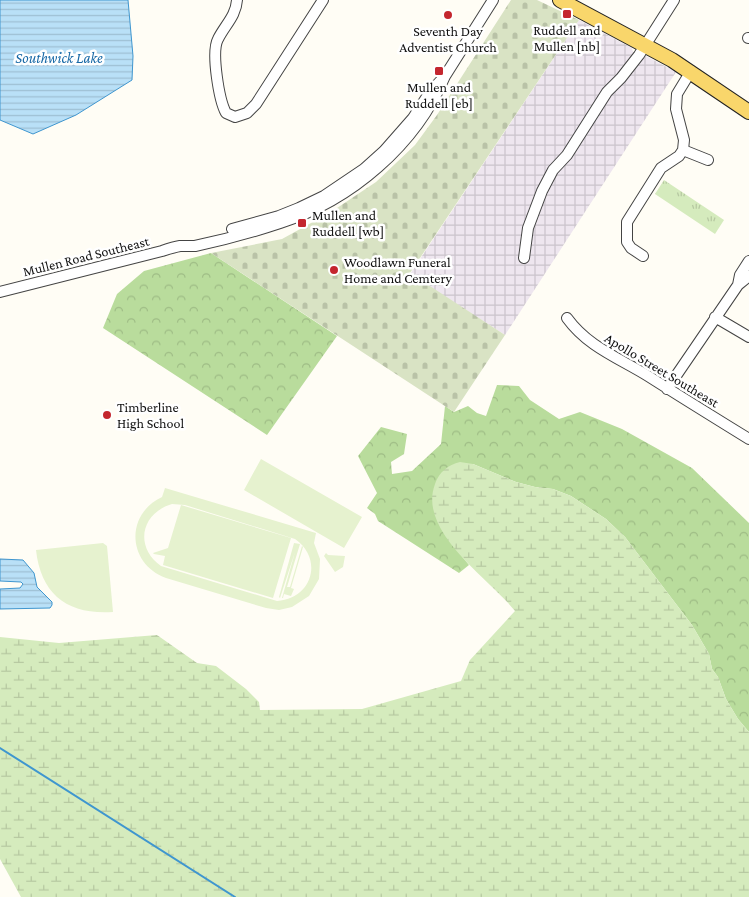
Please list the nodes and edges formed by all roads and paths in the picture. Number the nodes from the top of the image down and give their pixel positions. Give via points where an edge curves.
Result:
1 (237, 0) edge
2 (493, 0) edge
3 (560, 0) edge
4 (674, 0) edge
5 (319, 1) edge
6 (644, 45) junction
7 (691, 71) junction
8 (749, 112) edge
9 (684, 150) junction
10 (708, 160) dead end
11 (643, 256) dead end
12 (524, 258) dead end
13 (749, 261) edge
14 (749, 276) edge
15 (738, 285) junction
16 (0, 292) edge
17 (715, 317) junction
18 (567, 318) dead end
19 (749, 337) edge
20 (667, 389) junction
21 (749, 439) edge

1 - 5 street via 236,11 218,39 216,50 222,102 226,113 235,117 247,113 256,104
2 - 16 street, Mullen Road Southeast via 445,76 384,152 316,200 279,216 193,239 179,246
3 - 6 main road
4 - 6 street
6 - 7 main road
6 - 12 street via 553,170 528,228
7 - 8 main road
7 - 9 street via 677,94 676,109
9 - 10 street
9 - 11 street via 661,168 627,222 627,242
13 - 15 street
14 - 15 street
15 - 17 street
17 - 19 street
17 - 20 street
18 - 20 street, Apollo Street Southeast via 577,332 600,349
20 - 21 street, Apollo Street Southeast

